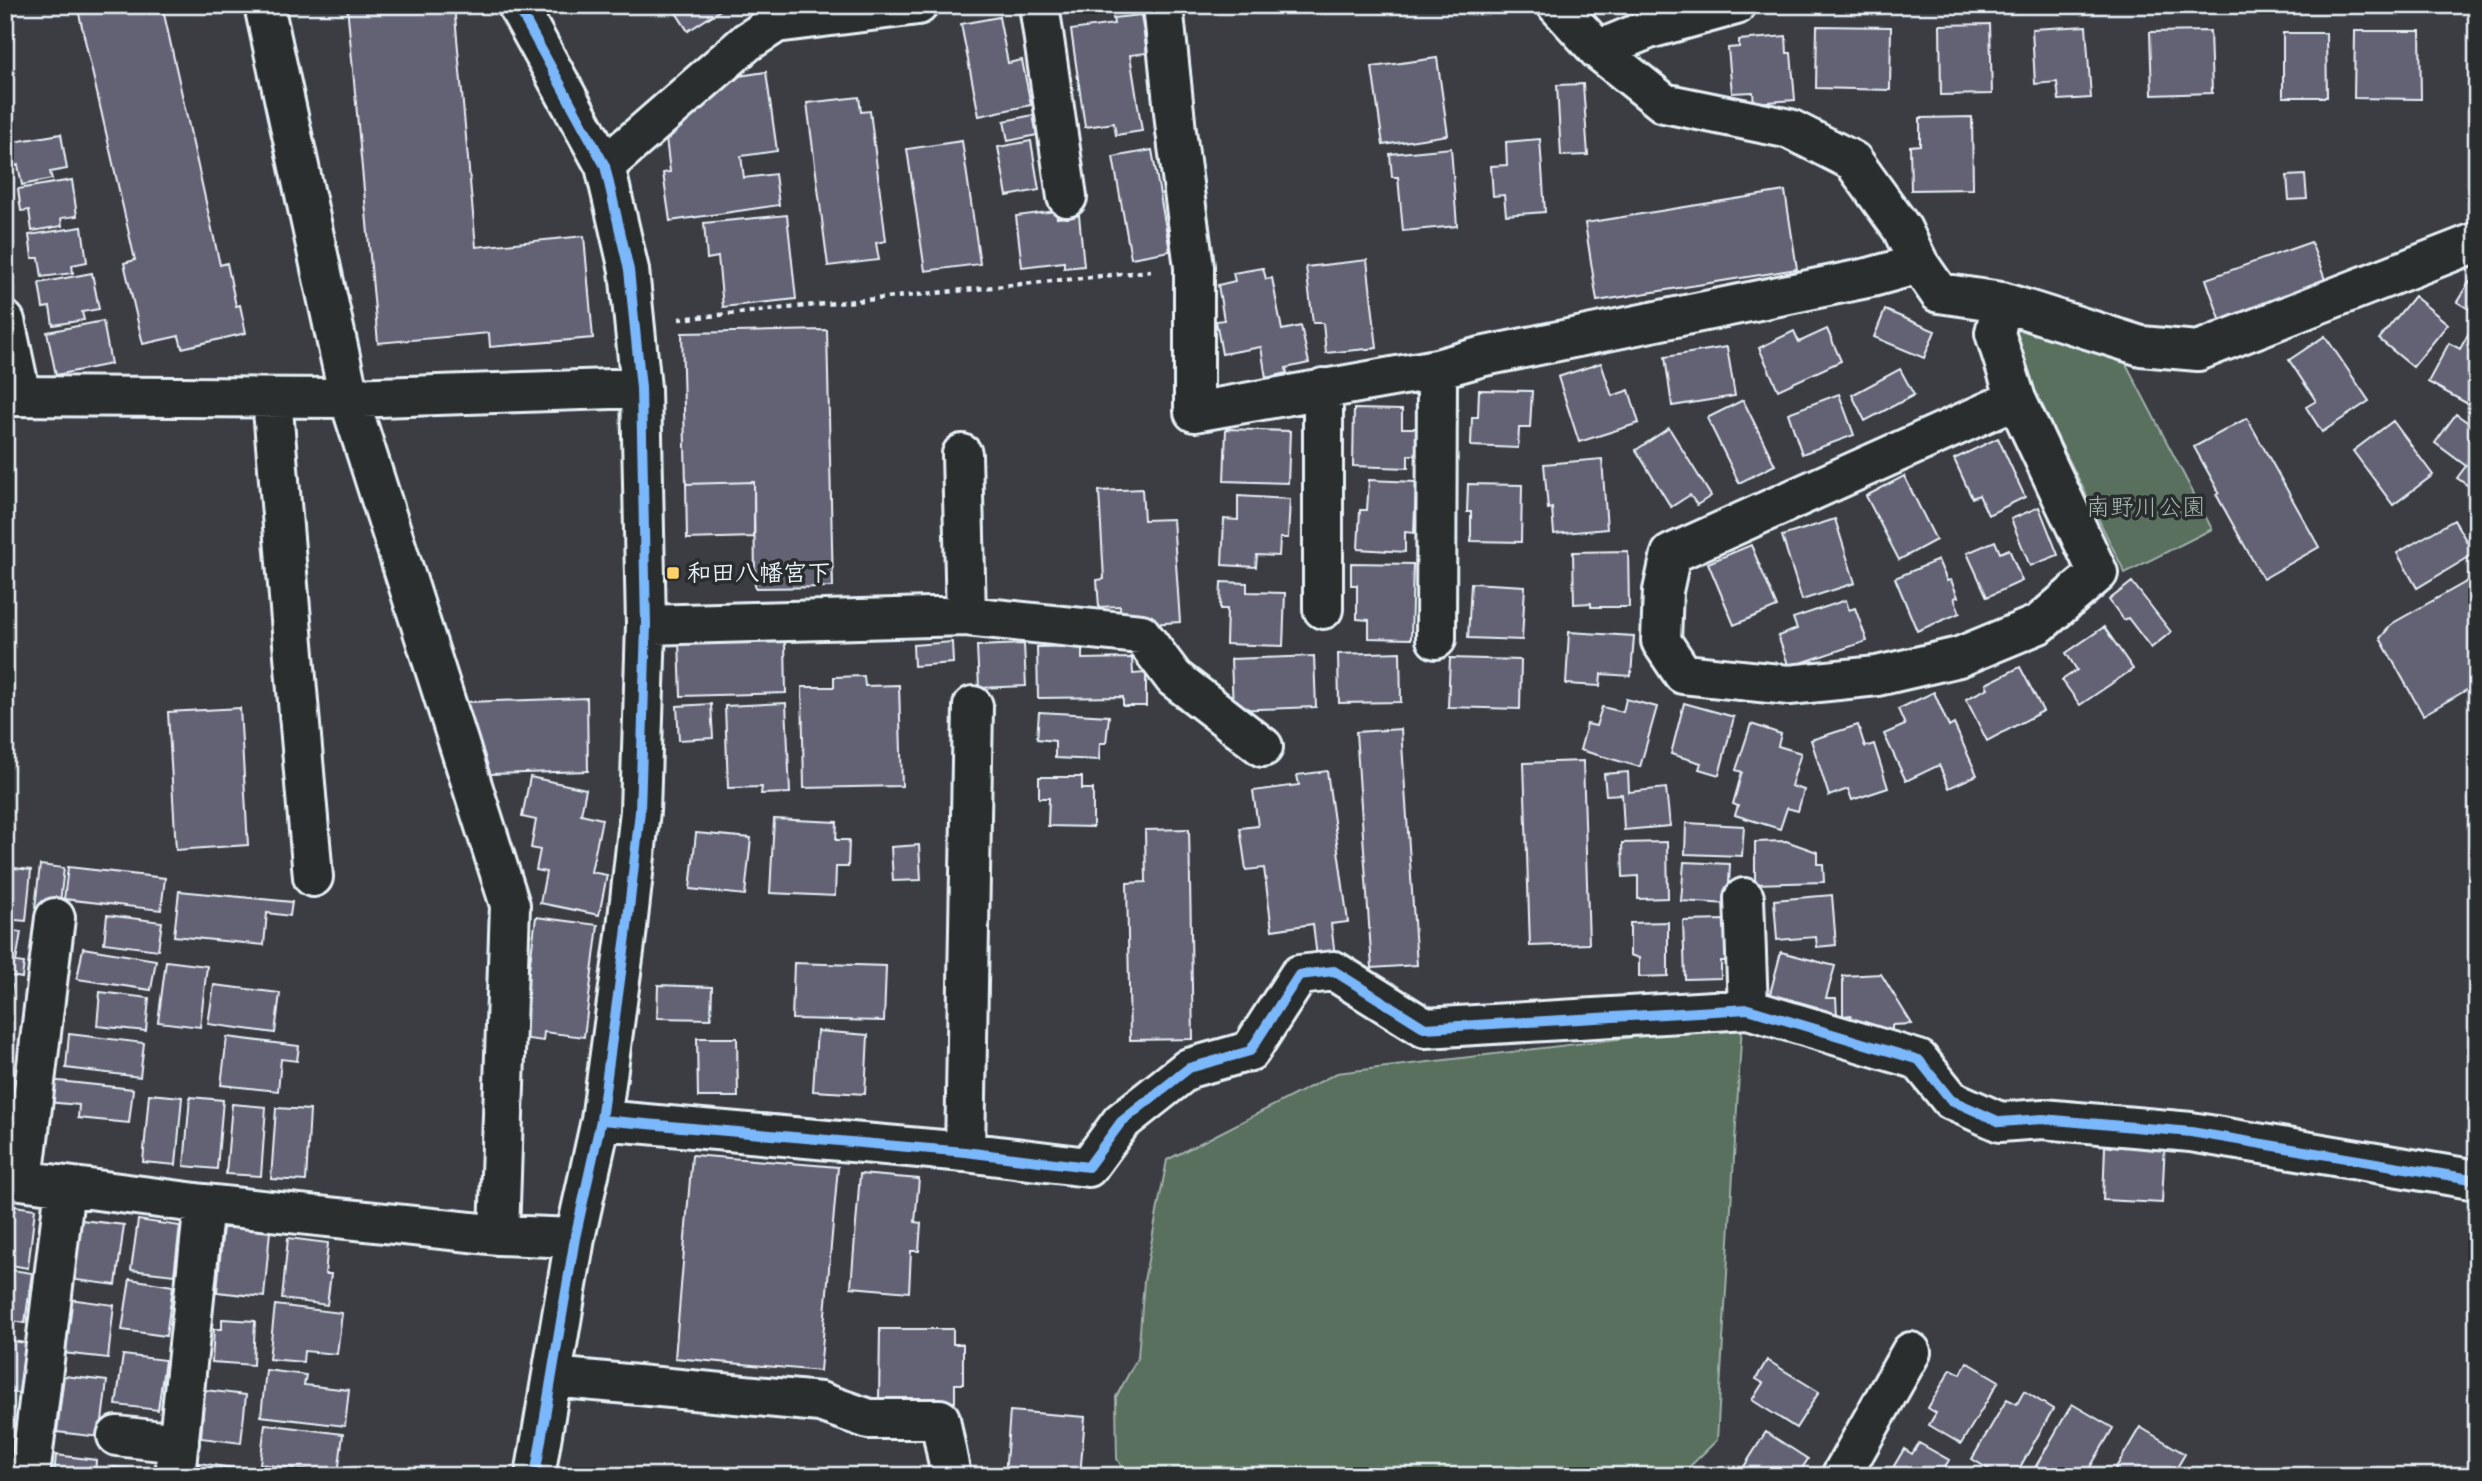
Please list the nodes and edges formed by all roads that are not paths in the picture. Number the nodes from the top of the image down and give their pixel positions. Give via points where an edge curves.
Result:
1 (264, 5) edge
2 (517, 5) edge
3 (918, 5) edge
4 (1039, 5) edge
5 (1163, 5) edge
6 (1556, 5) edge
7 (1736, 5) edge
8 (773, 14) edge
9 (1598, 50) junction
10 (605, 166) junction
11 (1067, 197) dead end
12 (2477, 242) edge
13 (1919, 264) junction
14 (2002, 302) junction
15 (5, 321) edge
16 (1437, 369) junction
17 (641, 388) junction
18 (1324, 388) junction
19 (13, 396) edge
20 (272, 398) junction
21 (349, 398) junction
22 (2016, 399) junction
23 (962, 454) dead end
24 (1323, 609) dead end
25 (965, 616) junction
26 (646, 625) junction
27 (1436, 639) dead end
28 (973, 706) dead end
29 (1263, 747) dead end
30 (313, 877) dead end
31 (1744, 898) dead end
32 (55, 918) dead end
33 (1748, 1009) junction
34 (601, 1120) junction
35 (965, 1152) junction
36 (14, 1179) edge
37 (2477, 1180) edge
38 (65, 1187) junction
39 (204, 1204) junction
40 (499, 1235) junction
41 (575, 1238) junction
42 (1911, 1352) dead end
43 (552, 1377) junction
44 (20, 1428) edge
45 (117, 1436) dead end
46 (177, 1460) edge
47 (30, 1476) edge
48 (535, 1476) edge
49 (951, 1476) edge
50 (1841, 1476) edge

1 - 21 street
2 - 10 street
3 - 8 street
4 - 11 street
5 - 18 street via 1194,267 1194,412
6 - 9 street
7 - 9 street via 1649,29
8 - 10 street
9 - 13 street via 1664,103 1790,129 1853,161 1902,229
10 - 17 street via 629,270
12 - 14 street via 2198,351 2141,346
13 - 14 street via 1939,293
13 - 16 street
14 - 22 street via 1994,333
15 - 19 street
16 - 18 street
16 - 27 street
17 - 21 street
17 - 26 street
18 - 24 street
19 - 20 street
20 - 21 street
20 - 30 street
21 - 40 street via 510,905
22 - 22 street via 2098,573 2039,624 1959,657 1877,676 1790,685 1683,674 1661,641 1663,591 1671,554
23 - 25 street
25 - 26 street
25 - 29 street via 1141,634 1174,678
26 - 34 street via 640,811
28 - 35 street
31 - 33 street
32 - 36 street
33 - 35 street via 1425,1028 1334,971 1299,975 1250,1051 1189,1068 1121,1122 1088,1167
33 - 37 street via 1919,1060 1951,1100 2000,1122 2043,1119 2191,1132
34 - 35 street
34 - 41 street
36 - 38 street
38 - 39 street
38 - 44 street
39 - 40 street
39 - 46 street
40 - 41 street
41 - 43 street
42 - 50 street
43 - 48 street
43 - 49 street via 820,1402 869,1419 940,1419
44 - 47 street
45 - 46 street

